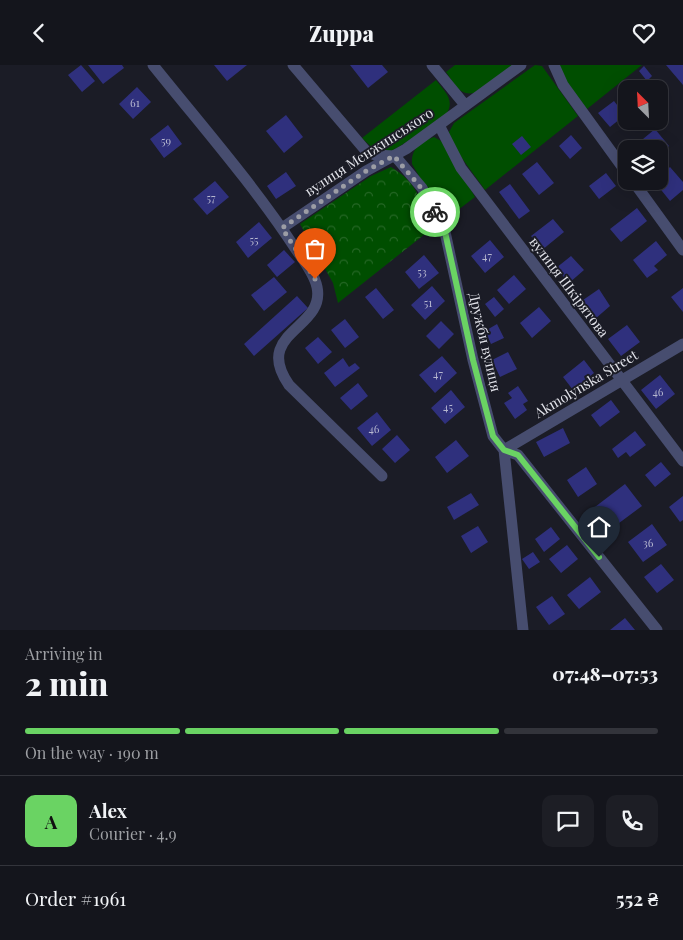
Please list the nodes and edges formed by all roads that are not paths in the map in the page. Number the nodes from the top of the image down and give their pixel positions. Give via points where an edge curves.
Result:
1 (153, 65) edge
2 (293, 65) edge
3 (432, 65) edge
4 (521, 65) edge
5 (554, 65) edge
6 (465, 105) junction
7 (438, 125) junction
8 (394, 156) junction
9 (618, 161) edge
10 (640, 190) edge
11 (282, 228) junction
12 (683, 250) edge
13 (683, 344) edge
14 (621, 380) junction
15 (504, 450) junction
16 (683, 461) edge
17 (382, 476) dead end
18 (523, 630) edge
19 (656, 630) edge

1 - 11 street
2 - 8 street via 366,151
3 - 6 street
4 - 6 street, вулиця Менжинського
5 - 9 street via 563,85
6 - 7 street, вулиця Менжинського
7 - 8 street, вулиця Менжинського
7 - 14 street, вулиця Шкірятова via 461,168
8 - 11 street, вулиця Менжинського via 366,171
8 - 15 street, Дружби вулиця via 422,189 445,232 493,436
10 - 12 street
11 - 17 street via 315,279 318,291 316,303 309,314 282,342 278,356 280,371 289,385
13 - 14 street, Akmolynska Street
14 - 15 street, Akmolynska Street
14 - 16 street, вулиця Шкірятова
15 - 18 street
15 - 19 street, Дружби вулиця via 518,455

